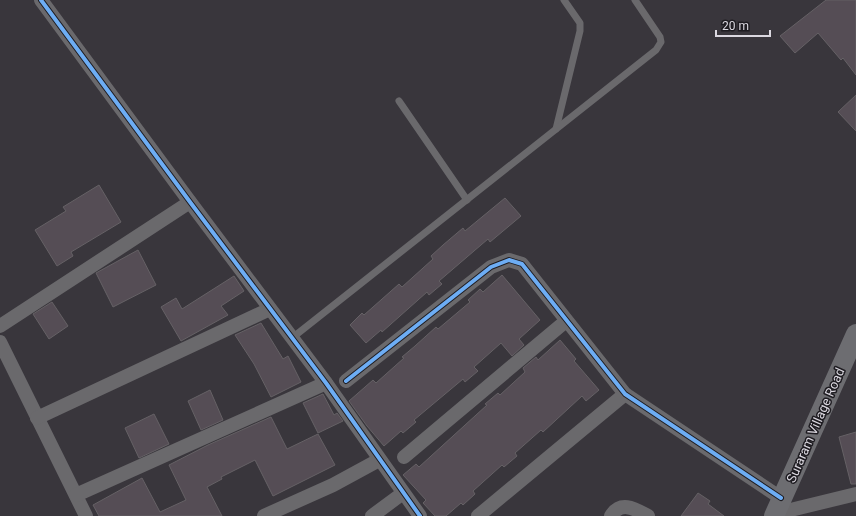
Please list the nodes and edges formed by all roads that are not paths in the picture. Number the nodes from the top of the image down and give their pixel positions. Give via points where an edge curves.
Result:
1 (42, 0) edge
2 (564, 0) edge
3 (635, 0) edge
4 (399, 101) dead end
5 (556, 129) junction
6 (467, 200) junction
7 (190, 202) junction
8 (270, 309) junction
9 (566, 321) junction
10 (0, 326) edge
11 (856, 334) edge
12 (292, 338) junction
13 (0, 342) edge
14 (346, 381) dead end
15 (326, 383) junction
16 (624, 394) junction
17 (37, 418) junction
18 (404, 457) dead end
19 (379, 460) junction
20 (403, 493) junction
21 (856, 494) edge
22 (76, 495) junction
23 (777, 509) edge
24 (86, 516) edge
25 (264, 516) edge
26 (372, 516) edge
27 (420, 516) edge
28 (478, 516) edge
29 (611, 516) edge
30 (648, 516) edge

1 - 7 street
2 - 5 lane via 580,23 580,31
3 - 5 lane via 661,42 656,50
4 - 6 lane
5 - 6 lane
6 - 12 lane
7 - 8 street
7 - 10 street
8 - 12 street
8 - 17 street
9 - 14 street via 522,264 509,260 491,267
9 - 16 street
9 - 18 street
11 - 23 main road, Suraram Village Road
12 - 15 street
13 - 17 street
15 - 19 street
15 - 22 street
16 - 23 street
16 - 28 street
17 - 22 street
19 - 20 street
19 - 25 street
20 - 26 street
20 - 27 street
21 - 23 street
22 - 24 street
29 - 30 street via 623,506 632,507

